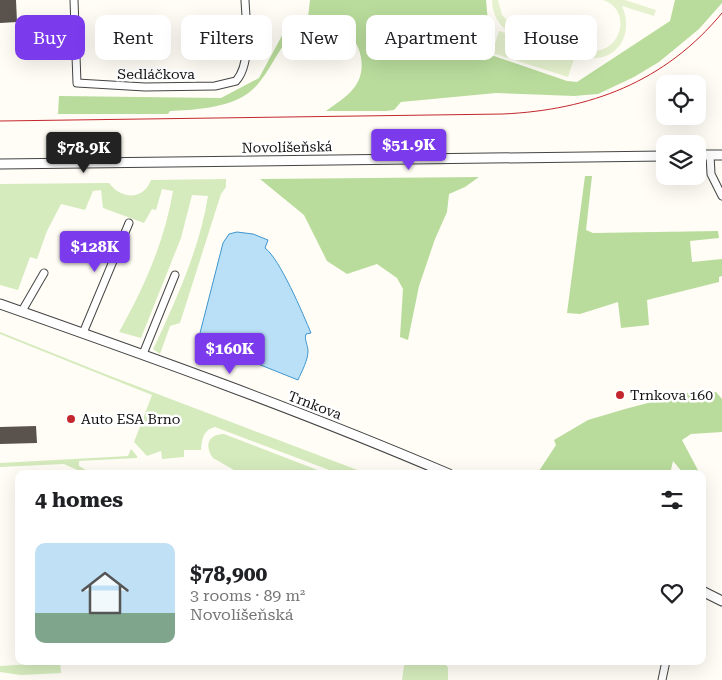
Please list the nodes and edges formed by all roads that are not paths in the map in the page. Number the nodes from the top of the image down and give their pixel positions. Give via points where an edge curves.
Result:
1 (74, 0) edge
2 (245, 0) edge
3 (706, 155) edge
4 (710, 155) junction
5 (722, 155) edge
6 (656, 156) edge
7 (0, 164) edge
8 (722, 196) edge
9 (129, 223) dead end
10 (44, 273) dead end
11 (175, 275) dead end
12 (0, 304) edge
13 (22, 312) junction
14 (83, 333) junction
15 (143, 354) junction
16 (440, 470) edge
17 (706, 593) edge
18 (722, 601) edge
19 (665, 665) edge
20 (662, 680) edge

1 - 2 street, Sedláčkova via 76,83 144,87 215,86 236,81 247,48
3 - 4 street
4 - 5 street
4 - 8 street via 711,174
6 - 7 street, Novolíšeňská
9 - 14 street
10 - 13 street
11 - 15 street
12 - 13 street, Trnkova
13 - 14 street, Trnkova
14 - 15 street, Trnkova
15 - 16 street, Trnkova
17 - 18 street
19 - 20 street

